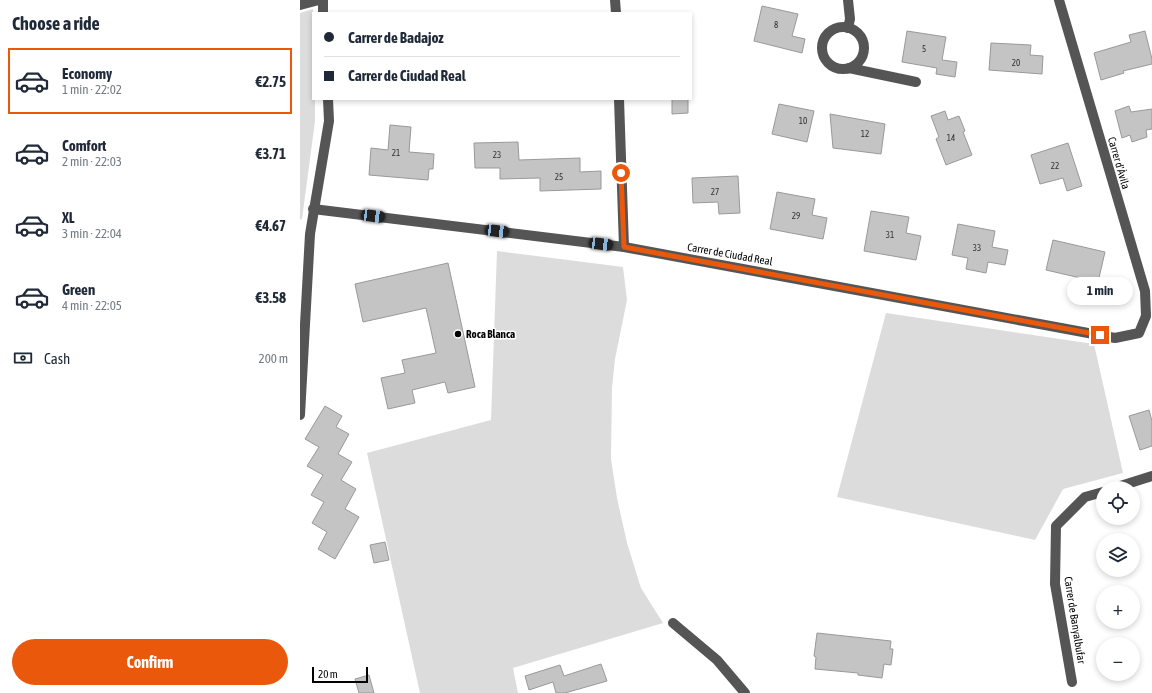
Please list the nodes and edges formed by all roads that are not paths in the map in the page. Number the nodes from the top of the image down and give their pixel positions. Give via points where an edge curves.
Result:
1 (319, 0) edge
2 (322, 0) edge
3 (615, 0) edge
4 (848, 0) edge
5 (1059, 0) edge
6 (300, 6) edge
7 (323, 12) edge
8 (616, 12) edge
9 (848, 28) junction
10 (849, 68) junction
11 (916, 82) dead end
12 (328, 100) edge
13 (619, 100) edge
14 (313, 209) junction
15 (624, 247) junction
16 (1139, 333) joint
17 (300, 415) edge
18 (1152, 476) edge
19 (1136, 481) edge
20 (1096, 494) edge
21 (673, 623) dead end
22 (1072, 682) dead end
23 (745, 693) edge

1 - 6 street
2 - 7 street
3 - 8 street
4 - 9 street
5 - 16 street, Carrer d'Àvila via 1145,291 1146,316
9 - 10 street via 859,35 863,48 860,60
9 - 10 street via 841,27 828,32 824,38 822,52 829,64
10 - 11 street
12 - 14 street via 329,120
13 - 15 street
14 - 15 street, Carrer de Ciudad Real
14 - 17 street
15 - 16 street, Carrer de Ciudad Real via 1115,338
18 - 19 street
20 - 22 street, Carrer de Banyalbufar via 1085,497 1056,526 1055,584
21 - 23 street via 717,660

